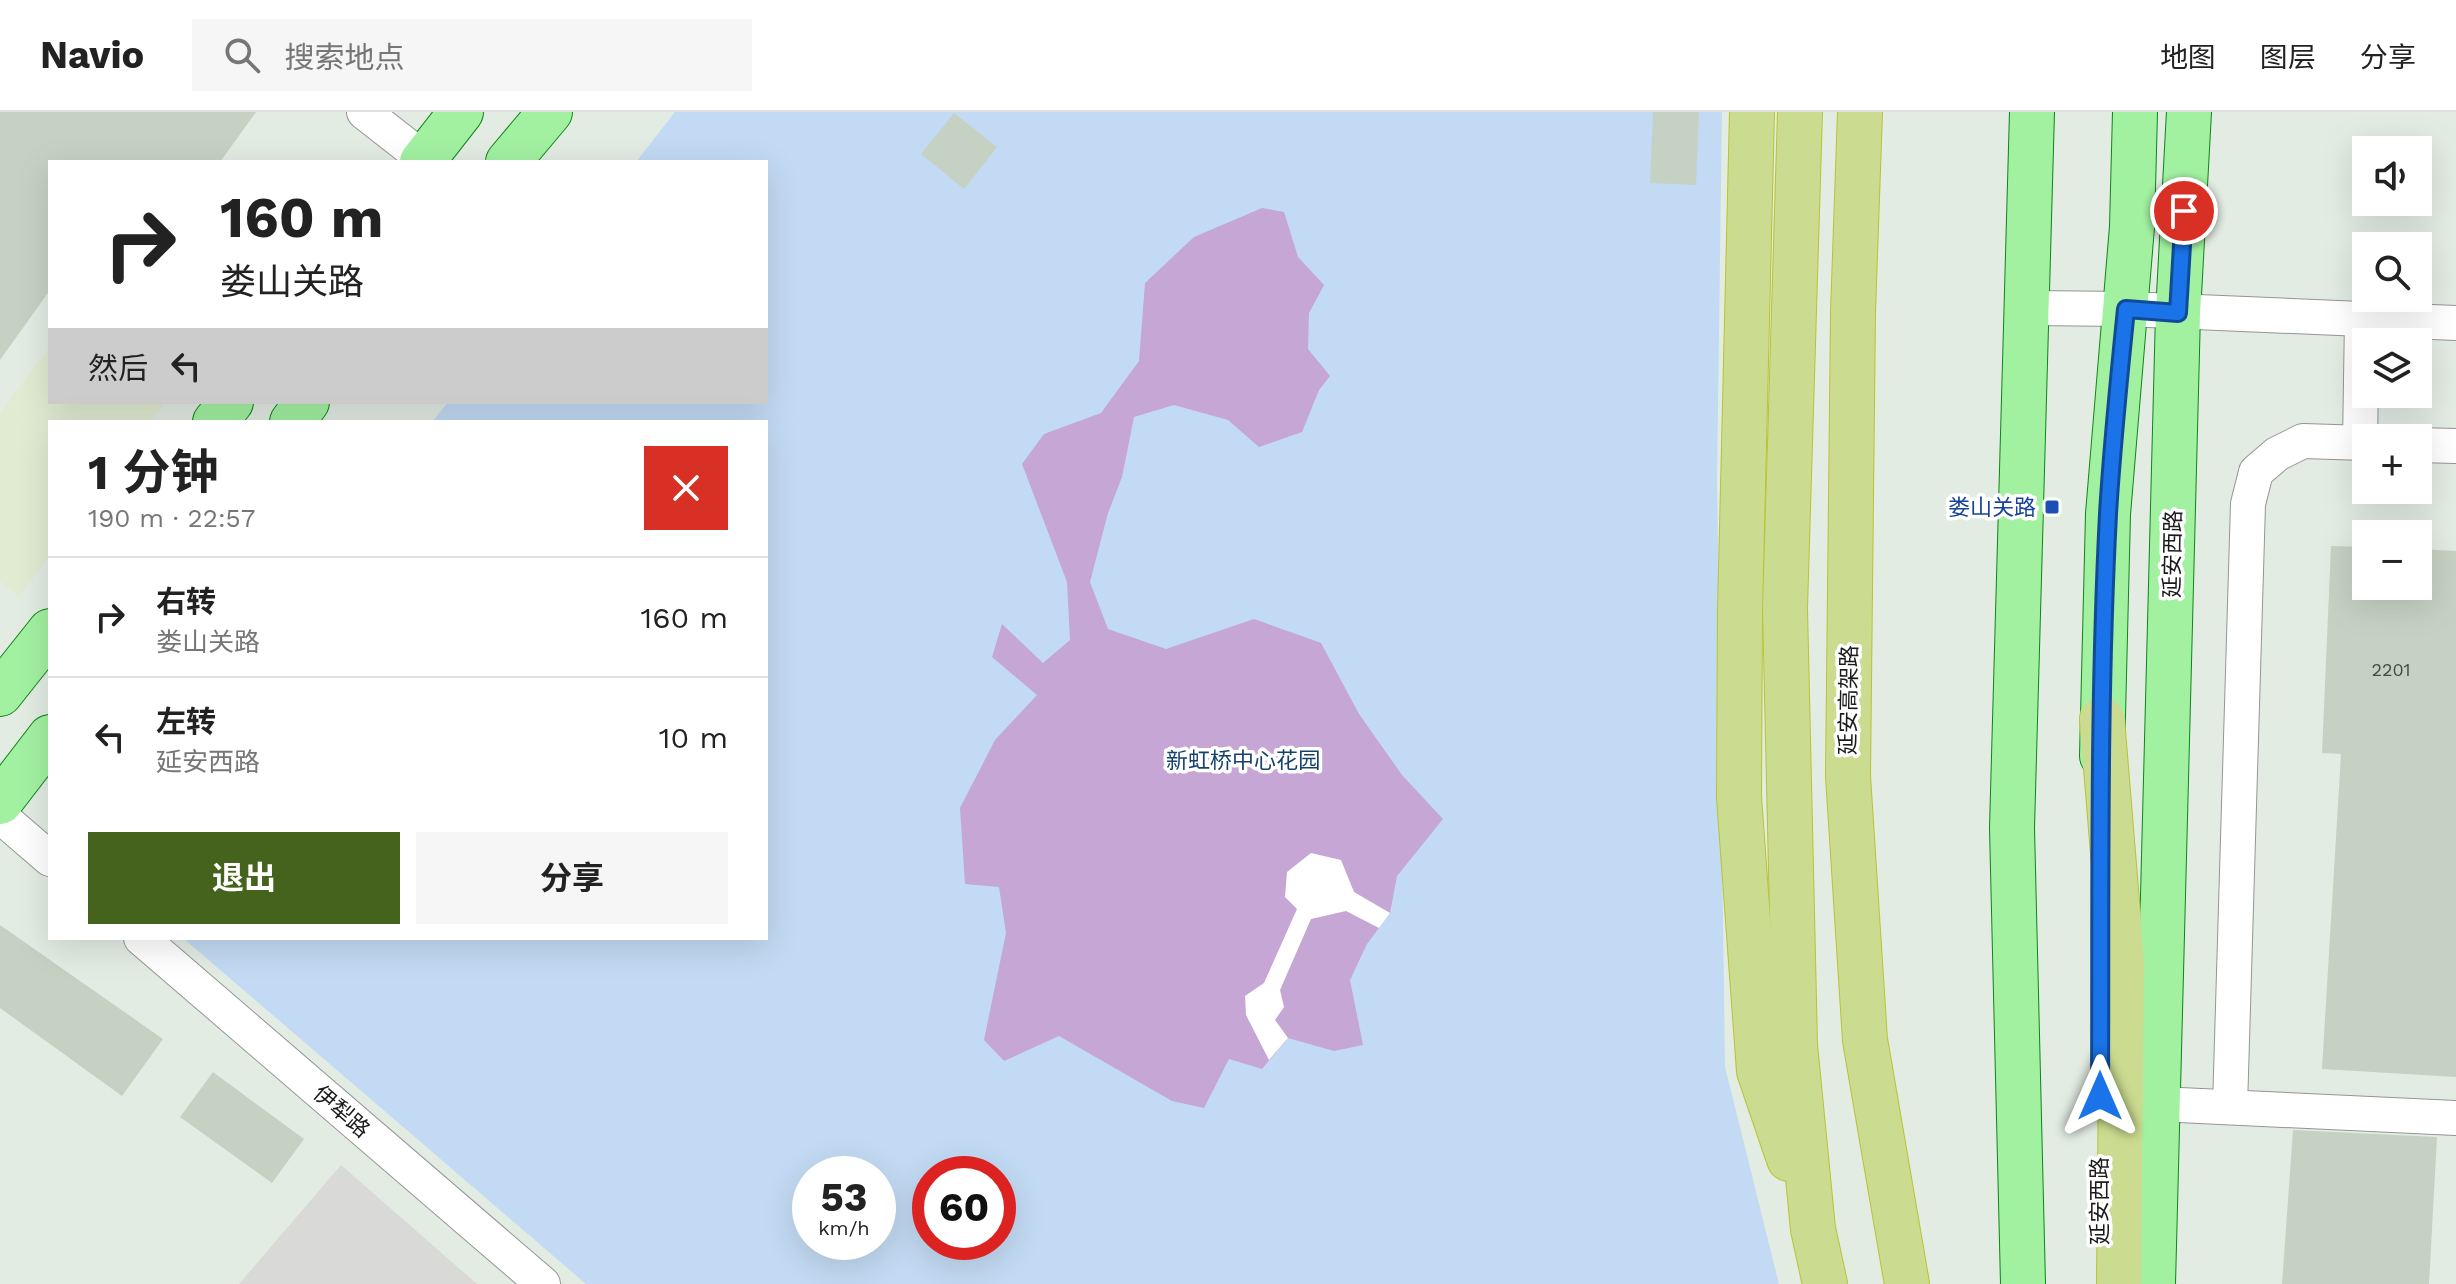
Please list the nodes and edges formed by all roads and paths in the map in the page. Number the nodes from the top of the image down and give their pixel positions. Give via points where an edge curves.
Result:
1 (364, 112) edge
2 (461, 112) edge
3 (550, 112) edge
4 (1752, 112) edge
5 (1800, 112) edge
6 (1860, 112) edge
7 (2032, 112) edge
8 (2135, 112) edge
9 (2189, 112) edge
10 (423, 160) edge
11 (510, 160) edge
12 (2026, 308) junction
13 (2126, 309) junction
14 (2178, 313) junction
15 (2362, 319) junction
16 (2456, 323) edge
17 (229, 404) edge
18 (217, 420) edge
19 (2363, 424) edge
20 (2352, 443) edge
21 (2432, 445) edge
22 (2456, 446) edge
23 (48, 634) edge
24 (0, 694) edge
25 (2102, 719) junction
26 (48, 740) edge
27 (0, 802) edge
28 (0, 816) edge
29 (48, 857) edge
30 (143, 940) edge
31 (2158, 1104) junction
32 (2230, 1107) junction
33 (2456, 1118) edge
34 (1813, 1229) junction
35 (543, 1284) edge
36 (1825, 1284) edge
37 (1907, 1284) edge
38 (2023, 1284) edge
39 (2099, 1284) edge
40 (2119, 1284) edge
41 (2153, 1284) edge

1 - 10 street
2 - 10 main road
3 - 11 main road
4 - 34 highway via 1739,797 1759,1071
5 - 34 highway via 1785,608 1795,1045
6 - 37 highway, 延安高架路 via 1848,776 1865,1040
7 - 12 main road
8 - 13 main road, 延安西路
9 - 14 main road, 延安西路
12 - 13 street
12 - 38 main road via 2012,828
13 - 14 street
13 - 25 main road, 延安西路 via 2108,514
14 - 15 street
14 - 31 main road, 延安西路
15 - 16 street
15 - 19 street
17 - 18 main road
20 - 32 street via 2303,441 2277,454 2256,472 2248,504
21 - 22 street
23 - 24 main road
25 - 39 main road, 延安西路
25 - 40 highway via 2122,963
26 - 27 main road
28 - 29 street
30 - 35 street, 伊犁路
31 - 32 street
31 - 41 main road, 延安西路
32 - 33 street
34 - 36 highway

